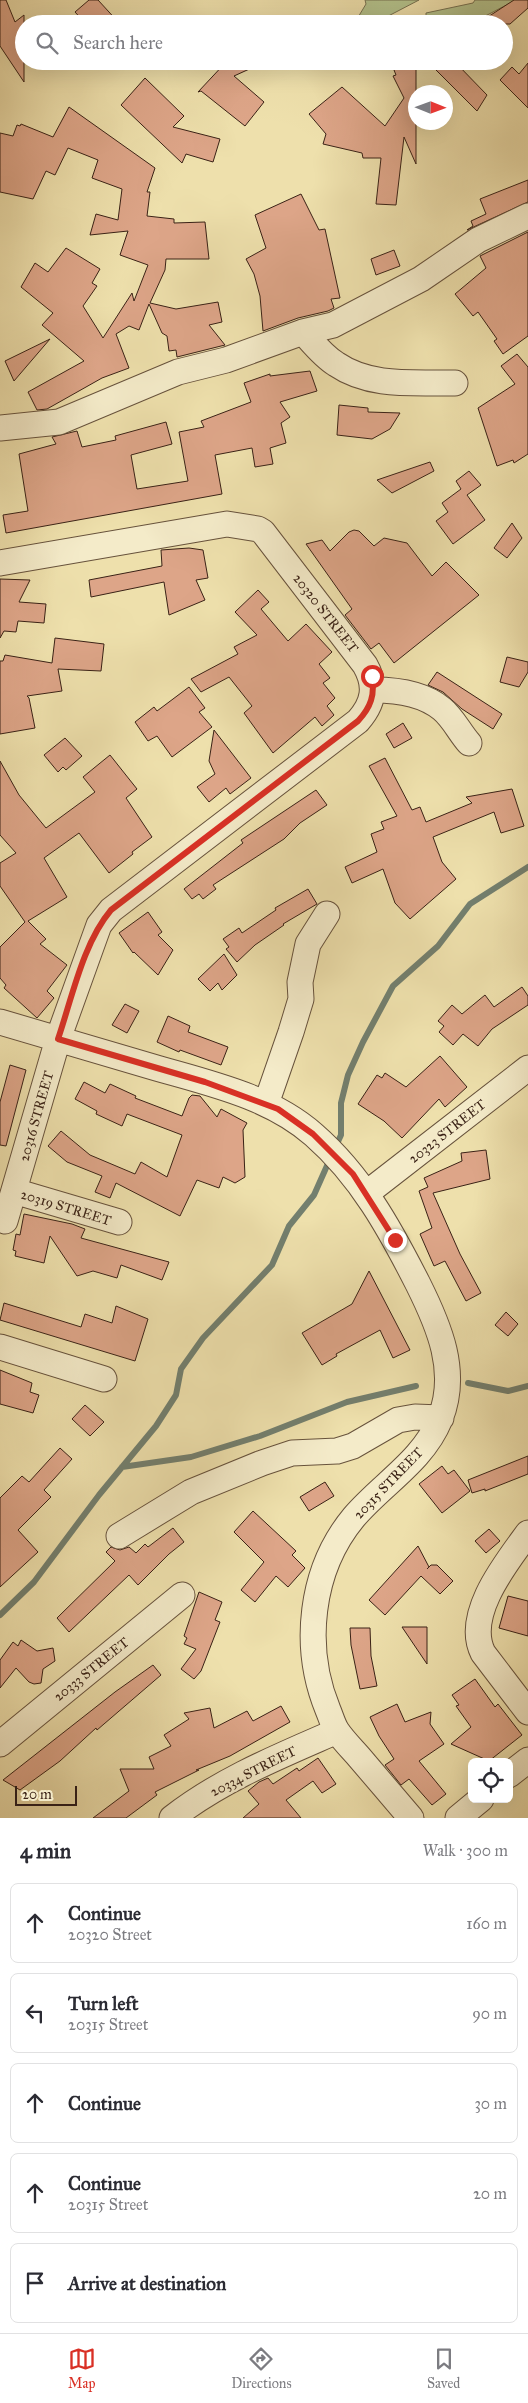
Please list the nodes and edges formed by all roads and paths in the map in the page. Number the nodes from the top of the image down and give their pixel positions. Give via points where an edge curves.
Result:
1 (528, 216) edge
2 (303, 332) junction
3 (455, 383) dead end
4 (0, 428) edge
5 (0, 563) edge
6 (374, 690) junction
7 (469, 743) dead end
8 (328, 914) dead end
9 (0, 1022) edge
10 (58, 1039) junction
11 (528, 1068) edge
12 (266, 1104) junction
13 (14, 1191) junction
14 (367, 1193) junction
15 (118, 1222) dead end
16 (2, 1226) edge
17 (0, 1347) edge
18 (104, 1379) dead end
19 (440, 1418) junction
20 (528, 1533) edge
21 (119, 1536) dead end
22 (182, 1595) dead end
23 (528, 1712) edge
24 (337, 1731) junction
25 (0, 1744) edge
26 (528, 1760) edge
27 (513, 1772) edge
28 (476, 1803) edge
29 (172, 1818) edge
30 (411, 1818) edge
31 (458, 1818) edge

1 - 2 street via 478,240 421,279 333,325
2 - 3 street via 335,364 369,379
2 - 4 street via 226,360 178,372 60,422
5 - 6 street, 20320 STREET via 227,524 258,529 365,665 372,676
6 - 7 street via 391,690 429,701 442,709
6 - 10 street via 368,709 358,721 111,910 99,924 89,947
8 - 12 street via 308,944 300,999
9 - 10 street
10 - 12 street via 205,1082
10 - 13 street, 20316 STREET
11 - 14 street, 20323 STREET
12 - 14 street, 20315 STREET via 318,1138
13 - 15 street, 20319 STREET
13 - 16 street, 20316 STREET
14 - 19 street, 20315 STREET via 432,1311 444,1345 448,1381
17 - 18 street
19 - 21 street via 398,1420 353,1446 337,1451 292,1453 262,1463 191,1492
19 - 24 street, 20315 STREET via 430,1439 406,1467 370,1499 340,1536 317,1592 312,1630 315,1662 320,1689
20 - 23 street via 490,1591 477,1626 478,1644
22 - 25 street, 20333 STREET
24 - 29 street, 20334 STREET via 215,1788
24 - 30 street, 20315 STREET
26 - 27 street
28 - 31 street

